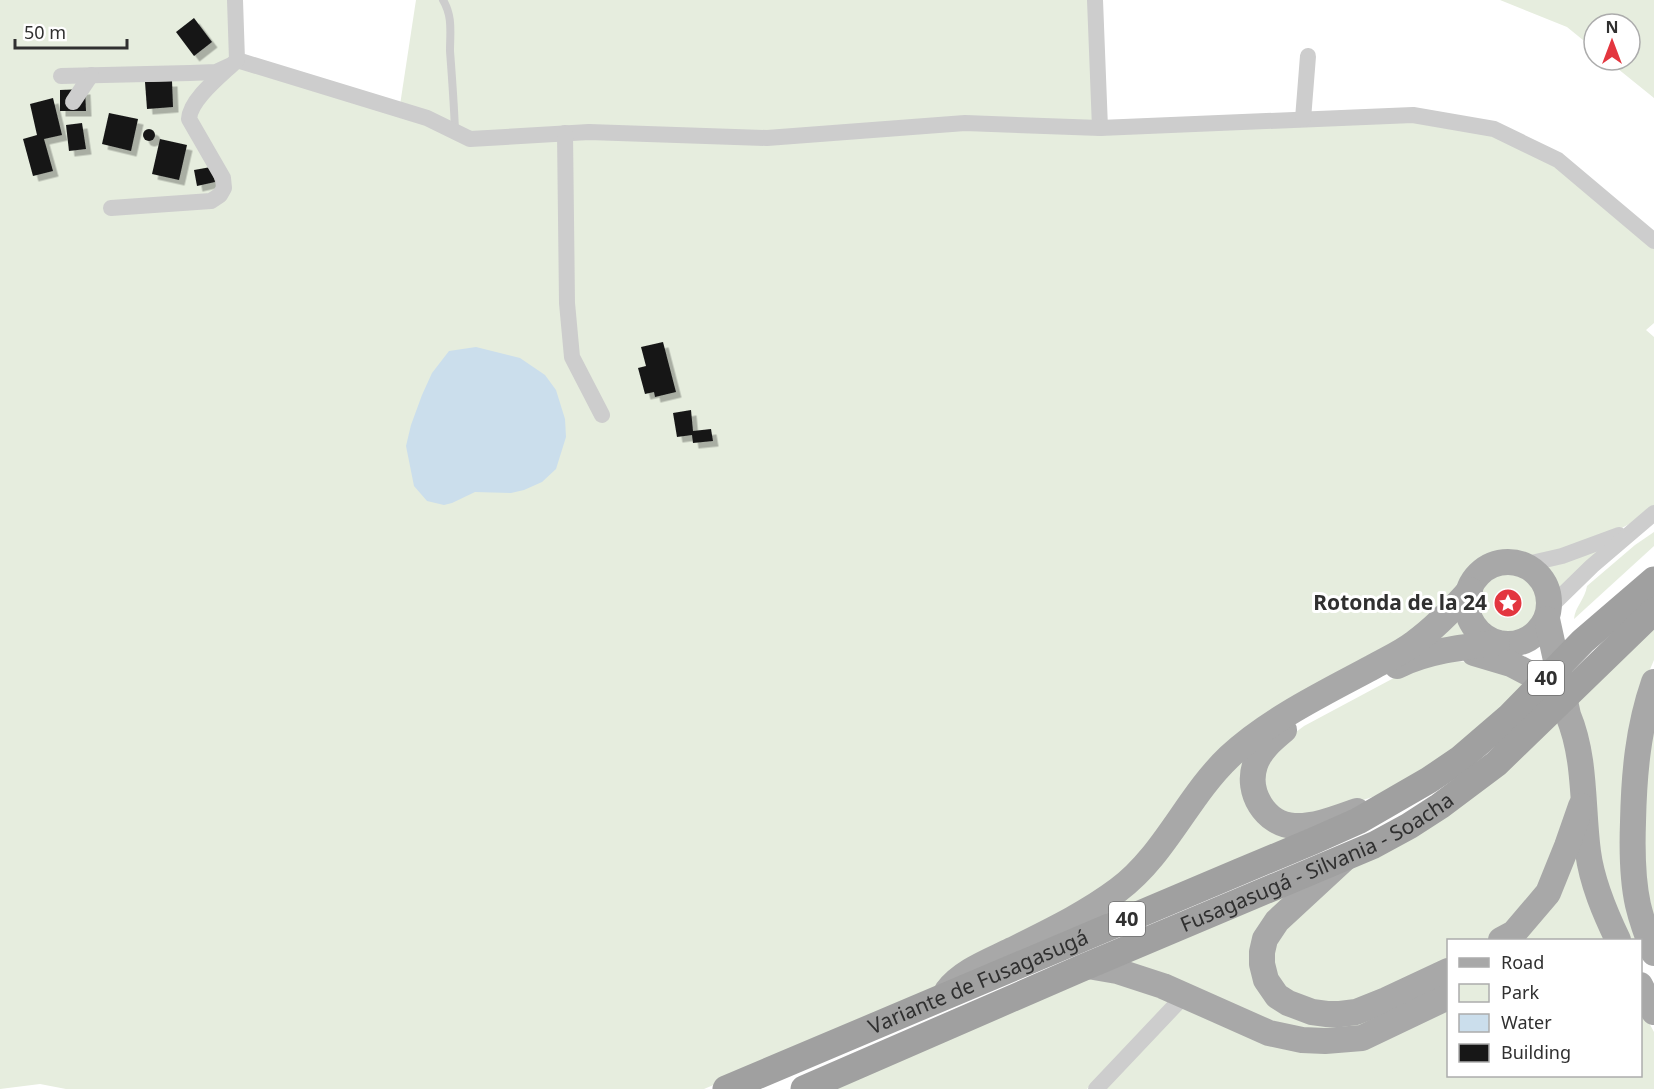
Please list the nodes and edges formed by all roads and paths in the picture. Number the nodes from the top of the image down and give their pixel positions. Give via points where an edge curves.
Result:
1 (235, 0) edge
2 (443, 0) edge
3 (1095, 0) edge
4 (1308, 56) dead end
5 (237, 60) junction
6 (91, 75) junction
7 (61, 76) dead end
8 (74, 102) dead end
9 (1303, 119) junction
10 (1100, 128) junction
11 (455, 132) junction
12 (565, 133) junction
13 (111, 208) dead end
14 (1654, 242) edge
15 (602, 415) dead end
16 (1654, 513) edge
17 (1636, 527) junction
18 (1523, 565) junction
19 (1654, 580) edge
20 (1470, 590) junction
21 (1654, 611) edge
22 (1548, 613) junction
23 (1502, 643) junction
24 (1444, 652) junction
25 (1536, 677) junction
26 (1654, 682) edge
27 (1569, 714) junction
28 (1519, 724) junction
29 (1584, 797) junction
30 (1397, 798) junction
31 (1347, 856) junction
32 (1503, 939) edge
33 (1618, 939) edge
34 (1654, 953) edge
35 (1088, 966) junction
36 (1447, 972) edge
37 (1642, 987) edge
38 (1184, 996) junction
39 (943, 998) junction
40 (1447, 998) edge
41 (1654, 1013) edge
42 (726, 1089) edge
43 (804, 1089) edge
44 (1096, 1089) edge

1 - 5 street
2 - 11 lane via 451,23
3 - 10 street
4 - 9 street
5 - 6 street via 216,72
5 - 11 street via 427,118
5 - 13 street via 189,112 189,119 223,178 220,195 211,201
6 - 7 street
6 - 8 street
9 - 10 street
9 - 14 street via 1413,114 1494,129 1558,160
10 - 12 street via 965,123 766,138
11 - 12 street via 470,139
12 - 15 street via 567,303 572,357
16 - 17 street
17 - 18 street via 1581,550
17 - 22 street
18 - 20 main road, 40 via 1510,562 1491,566 1478,576
18 - 22 main road, 40 via 1544,582 1549,597
19 - 28 highway, 40 via 1584,641
20 - 23 main road, 40 via 1467,606 1472,622 1489,640
20 - 39 main road, 40 via 1412,645 1252,737 1205,783 1149,860 1120,889 1063,924 972,970 949,987
21 - 28 highway, 40 via 1605,658
22 - 23 main road, 40 via 1533,636 1522,642
22 - 27 main road, 40
23 - 24 main road, 40
23 - 25 main road, 40
24 - 25 main road via 1471,652
24 - 30 main road, 40 via 1402,664 1299,719 1269,742 1255,765 1258,802 1276,822 1293,826 1320,823
25 - 27 main road, 40
26 - 34 main road via 1635,762 1632,837 1638,905
27 - 29 main road, 40 via 1579,748
28 - 30 highway, Variante de Fusagasugá / 40
28 - 31 highway, Fusagasugá - Silvania - Soacha / 40 via 1496,764 1409,826
29 - 32 main road, 40 via 1548,893 1514,933
29 - 33 main road, 40 via 1592,873
30 - 39 highway, Variante de Fusagasugá / 40 via 1313,842
31 - 35 highway, Fusagasugá - Silvania - Soacha / 40
31 - 36 main road, 40 via 1282,916 1265,939 1262,964 1266,980 1277,996 1312,1012 1356,1012
35 - 38 main road via 1117,971
35 - 43 highway, Variante de Fusagasugá / 40
37 - 41 main road
38 - 40 main road via 1269,1034 1324,1041 1362,1038
38 - 44 street
39 - 42 highway, Variante de Fusagasugá / 40

